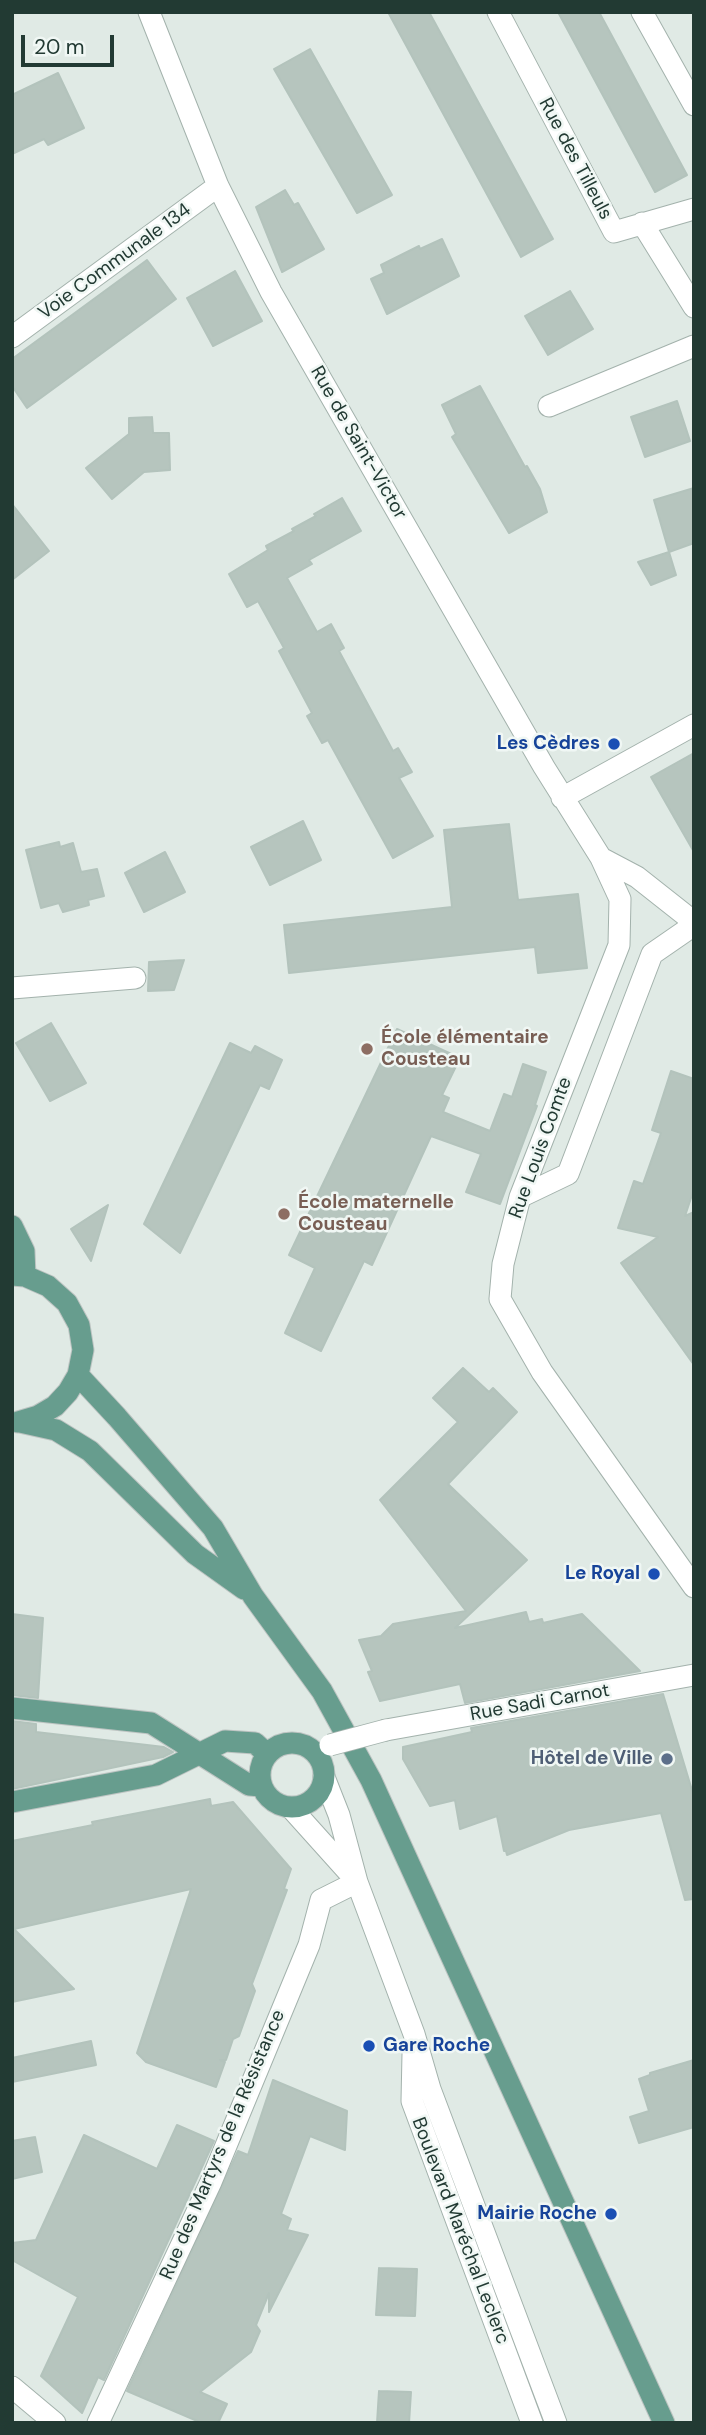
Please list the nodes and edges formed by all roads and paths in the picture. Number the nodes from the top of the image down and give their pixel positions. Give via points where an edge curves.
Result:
1 (149, 12) edge
2 (498, 12) edge
3 (642, 12) edge
4 (694, 105) edge
5 (218, 186) junction
6 (694, 209) edge
7 (642, 223) junction
8 (694, 307) edge
9 (12, 337) edge
10 (694, 346) edge
11 (549, 406) dead end
12 (694, 725) edge
13 (562, 797) junction
14 (601, 858) junction
15 (694, 924) edge
16 (135, 978) dead end
17 (12, 988) edge
18 (520, 1198) junction
19 (12, 1226) edge
20 (18, 1275) edge
21 (78, 1375) junction
22 (16, 1422) edge
23 (694, 1587) edge
24 (253, 1595) junction
25 (694, 1675) edge
26 (12, 1708) edge
27 (324, 1750) junction
28 (198, 1754) junction
29 (267, 1754) junction
30 (324, 1777) junction
31 (255, 1785) junction
32 (12, 1802) edge
33 (291, 1808) junction
34 (357, 1882) junction
35 (414, 2034) junction
36 (12, 2387) edge
37 (54, 2423) edge
38 (98, 2423) edge
39 (532, 2423) edge
40 (556, 2423) edge
41 (664, 2423) edge

1 - 5 street, Rue de Saint-Victor
2 - 7 street, Rue des Tilleuls via 614,232
3 - 4 street
5 - 9 street, Voie Communale 134
5 - 13 street, Rue de Saint-Victor via 271,292
6 - 7 street, Rue des Tilleuls
7 - 8 street
10 - 11 street
12 - 13 street
13 - 14 street, Rue de Saint-Victor
14 - 15 street via 637,877
14 - 18 street, Rue Louis Comte via 620,899 619,945
15 - 18 street via 652,954 568,1174
16 - 17 street
18 - 23 street, Rue Louis Comte via 503,1264 500,1299 542,1372
19 - 20 main road via 24,1251
20 - 21 main road via 48,1286 67,1303 79,1325 83,1350
21 - 22 main road via 55,1406
21 - 24 main road via 213,1528
22 - 24 main road via 56,1430 90,1451 195,1554
24 - 41 main road via 322,1692 371,1780
25 - 27 street, Rue Sadi Carnot, bridge via 386,1730
26 - 28 main road via 151,1723
27 - 29 main road via 293,1742
27 - 30 main road
28 - 29 main road via 225,1741 255,1743
28 - 31 main road
28 - 32 main road via 156,1775
29 - 31 main road
30 - 33 main road via 314,1798
30 - 34 street, Boulevard Maréchal Leclerc
31 - 33 main road via 278,1805
33 - 34 street, Boulevard Maréchal Leclerc
34 - 35 street, Boulevard Maréchal Leclerc
34 - 38 street, Rue des Martyrs de la Résistance via 321,1900 309,1945 211,2182
35 - 39 street, Boulevard Maréchal Leclerc via 412,2101
35 - 40 street, Boulevard Maréchal Leclerc via 430,2089
36 - 37 street

